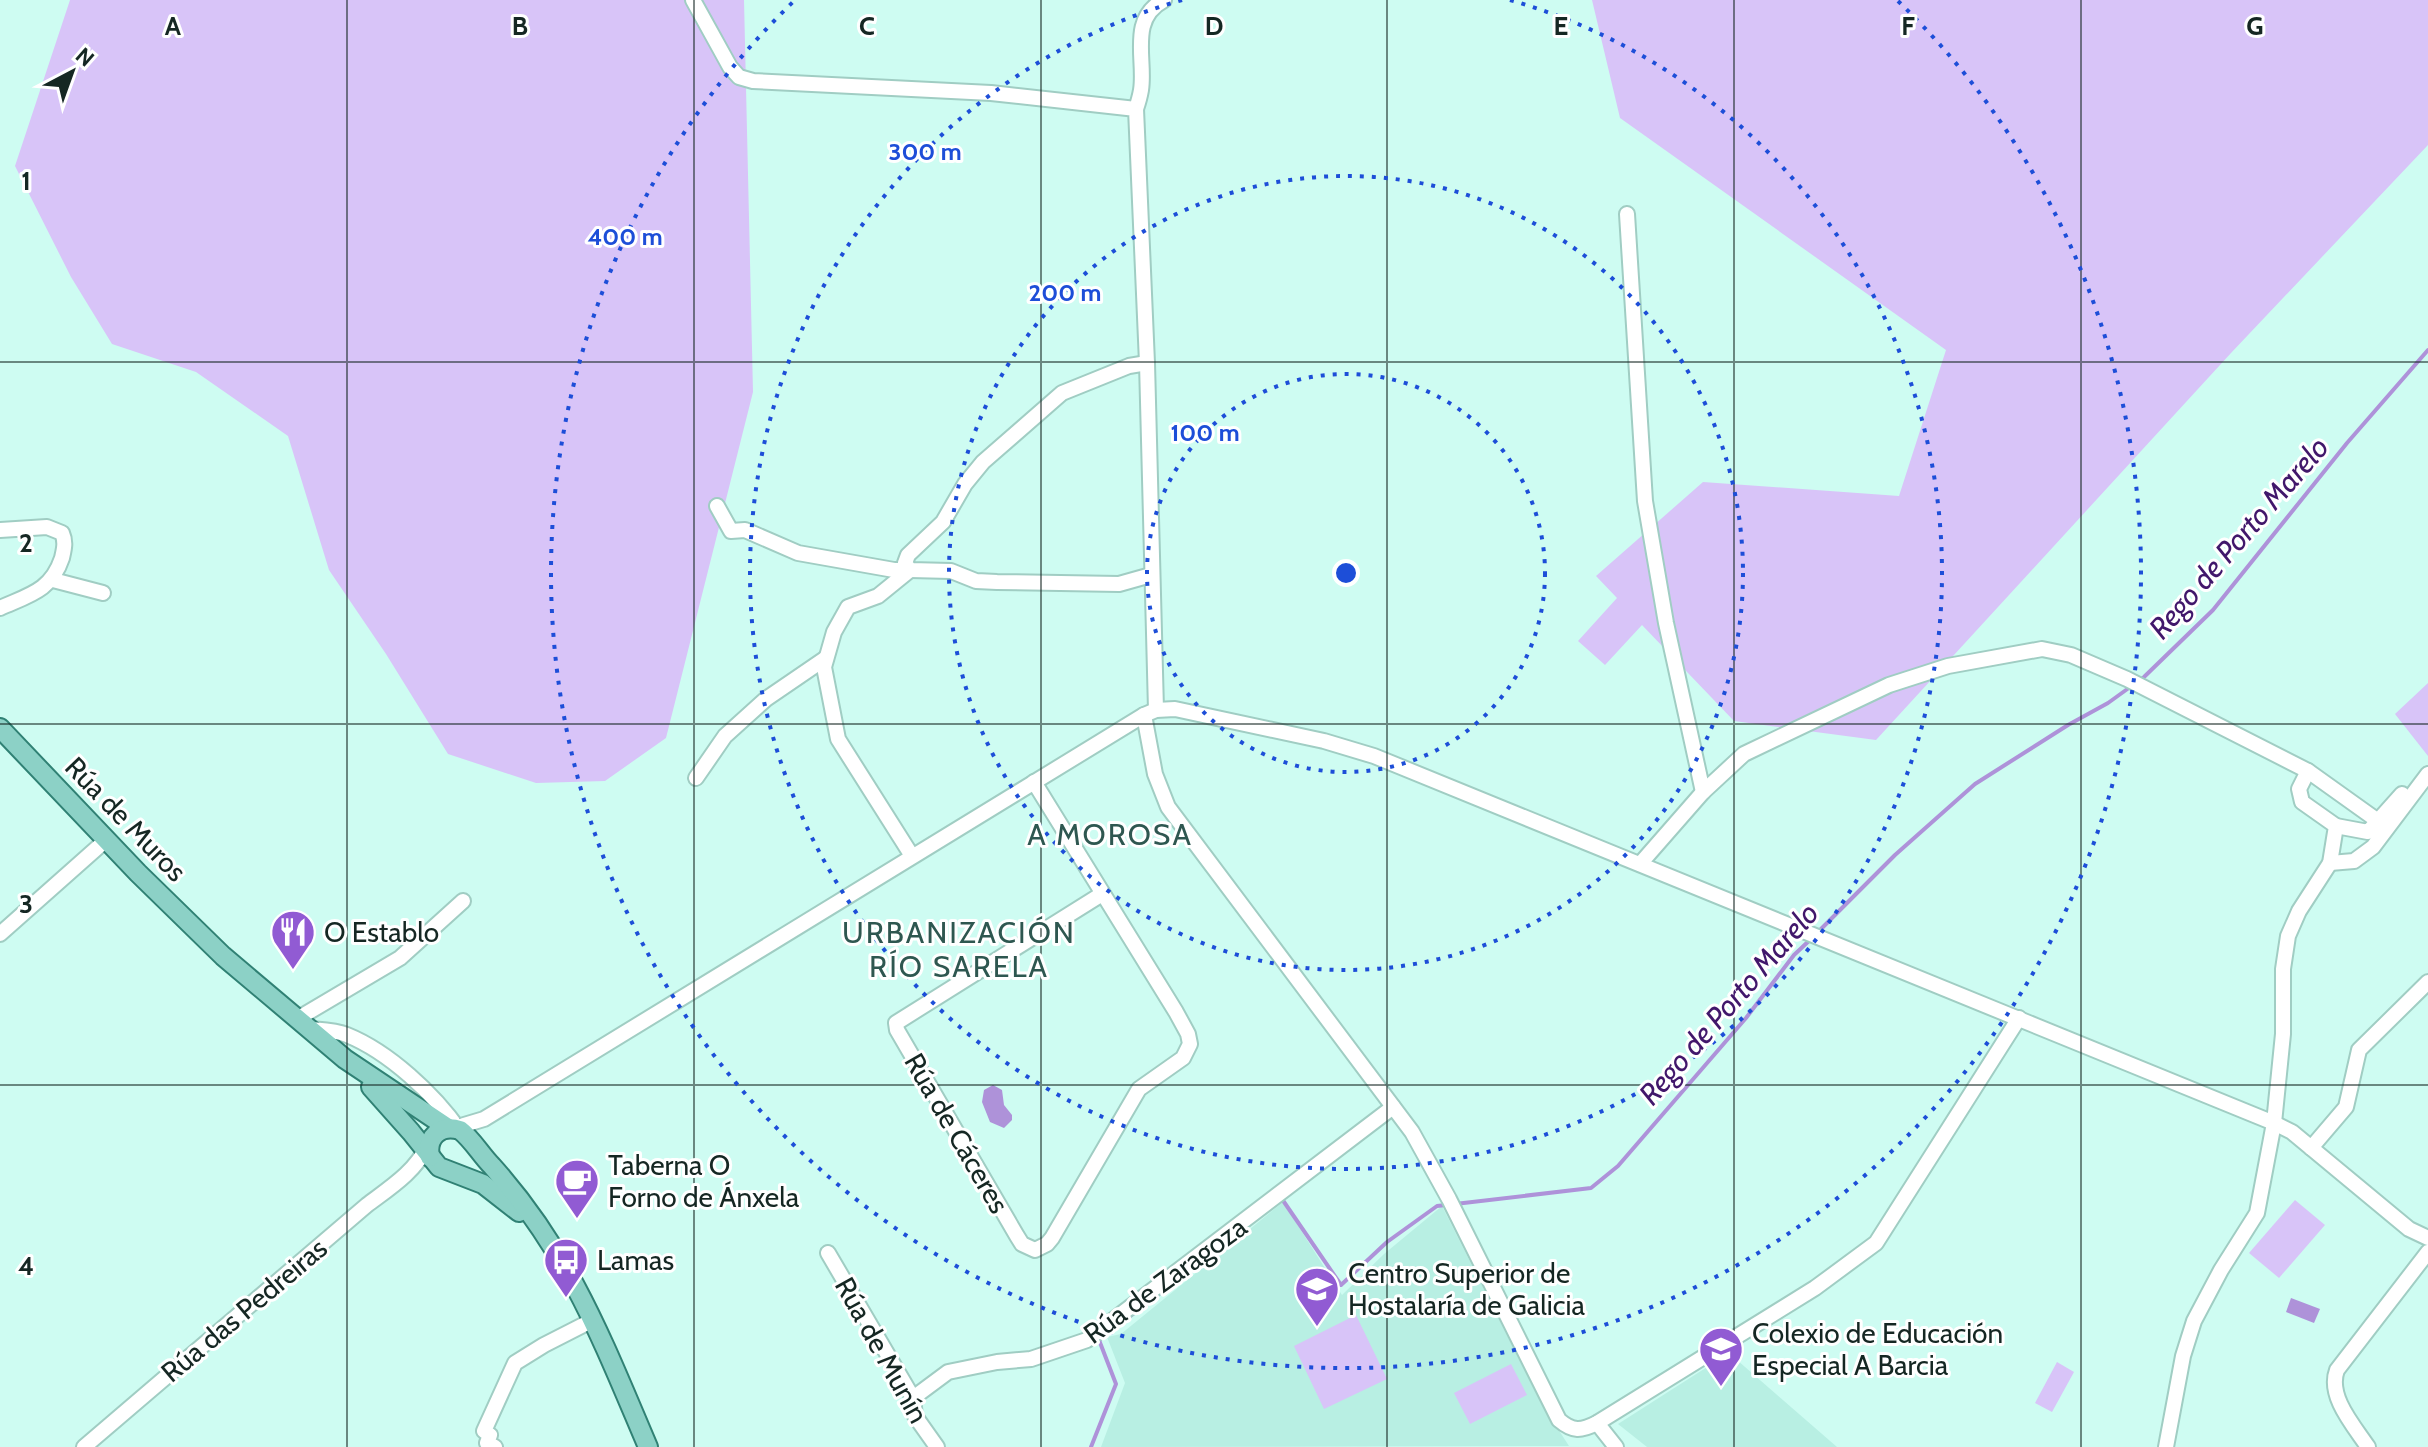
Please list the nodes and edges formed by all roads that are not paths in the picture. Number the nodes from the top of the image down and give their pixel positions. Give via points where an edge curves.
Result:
1 (693, 0) edge
2 (1164, 0) edge
3 (1136, 109) junction
4 (1627, 214) dead end
5 (1147, 363) junction
6 (717, 506) dead end
7 (0, 530) edge
8 (910, 570) junction
9 (1151, 575) junction
10 (53, 580) junction
11 (103, 593) dead end
12 (0, 608) edge
13 (826, 658) junction
14 (1150, 712) junction
15 (0, 728) edge
16 (2428, 767) edge
17 (2308, 771) junction
18 (2428, 774) edge
19 (696, 778) dead end
20 (1034, 782) junction
21 (1703, 792) junction
22 (2378, 821) junction
23 (2336, 826) junction
24 (106, 840) junction
25 (912, 856) junction
26 (2330, 863) junction
27 (1640, 864) junction
28 (1102, 894) junction
29 (463, 901) dead end
30 (0, 934) edge
31 (2428, 982) edge
32 (2019, 1018) junction
33 (303, 1024) junction
34 (345, 1059) junction
35 (1393, 1107) junction
36 (2274, 1123) junction
37 (465, 1137) junction
38 (2311, 1148) junction
39 (426, 1149) junction
40 (447, 1170) junction
41 (407, 1175) junction
42 (2428, 1238) edge
43 (552, 1245) junction
44 (2428, 1252) edge
45 (828, 1253) dead end
46 (593, 1320) junction
47 (913, 1398) junction
48 (1597, 1423) junction
49 (84, 1447) edge
50 (495, 1447) edge
51 (648, 1447) edge
52 (937, 1447) edge
53 (1616, 1447) edge
54 (2166, 1447) edge
55 (2368, 1447) edge

1 - 3 street via 730,67 753,81 991,93
2 - 3 street via 1148,14 1142,34 1142,88
3 - 5 street
4 - 21 street via 1645,501
5 - 8 street via 1062,393 983,462 943,522 908,555 905,563
5 - 9 street
6 - 8 street via 731,531 745,530 798,553
7 - 10 street via 59,530 64,547
8 - 9 street via 951,571 997,582 1119,584
8 - 13 street via 878,596 848,607
9 - 14 street
10 - 11 street
10 - 12 street
13 - 19 street via 766,699 725,736
13 - 25 street via 838,739
14 - 20 street
14 - 27 street via 1185,710 1350,747
14 - 35 street via 1155,774 1168,807
15 - 24 main road, Rúa de Muros
16 - 22 street
17 - 21 street via 2127,679 2042,649 1948,666 1889,685 1744,754
17 - 22 street
17 - 23 street via 2299,789 2302,802
18 - 26 street via 2373,847 2354,861
20 - 25 street
20 - 28 street
21 - 27 street
22 - 23 street via 2368,832
23 - 26 street
24 - 30 street
24 - 33 main road, Rúa de Muros via 213,947
25 - 37 street via 484,1119
26 - 36 street via 2288,936
27 - 32 street
28 - 28 street, Rúa de Cáceres via 1188,1034 1189,1050 1139,1089 1052,1238 1041,1248 1029,1249 896,1023
29 - 33 street via 400,958
31 - 38 street via 2359,1050 2346,1107
32 - 36 street
32 - 48 street via 1876,1243 1815,1288
33 - 34 main road, Rúa de Muros
33 - 37 street via 348,1035 378,1053 422,1087
34 - 37 main road
34 - 39 main road
35 - 47 street, Rúa de Zaragoza via 1087,1340 1031,1359 948,1372
35 - 48 street via 1428,1159 1559,1420 1574,1430
36 - 38 street
36 - 54 street via 2257,1213 2221,1270 2186,1344
37 - 39 main road via 437,1132
37 - 40 main road via 464,1165
37 - 43 main road
38 - 42 street via 2409,1229
39 - 40 main road via 435,1165
39 - 41 street, Rúa das Pedreiras
40 - 41 street, Rúa das Pedreiras
40 - 43 main road via 495,1191
41 - 49 street, Rúa das Pedreiras
43 - 46 main road
44 - 55 street via 2333,1381 2335,1394
45 - 47 street, Rúa de Munín
46 - 50 street via 515,1363 484,1431 490,1435 487,1443
46 - 51 main road
47 - 52 street, Rúa de Munín via 915,1416
48 - 53 street

